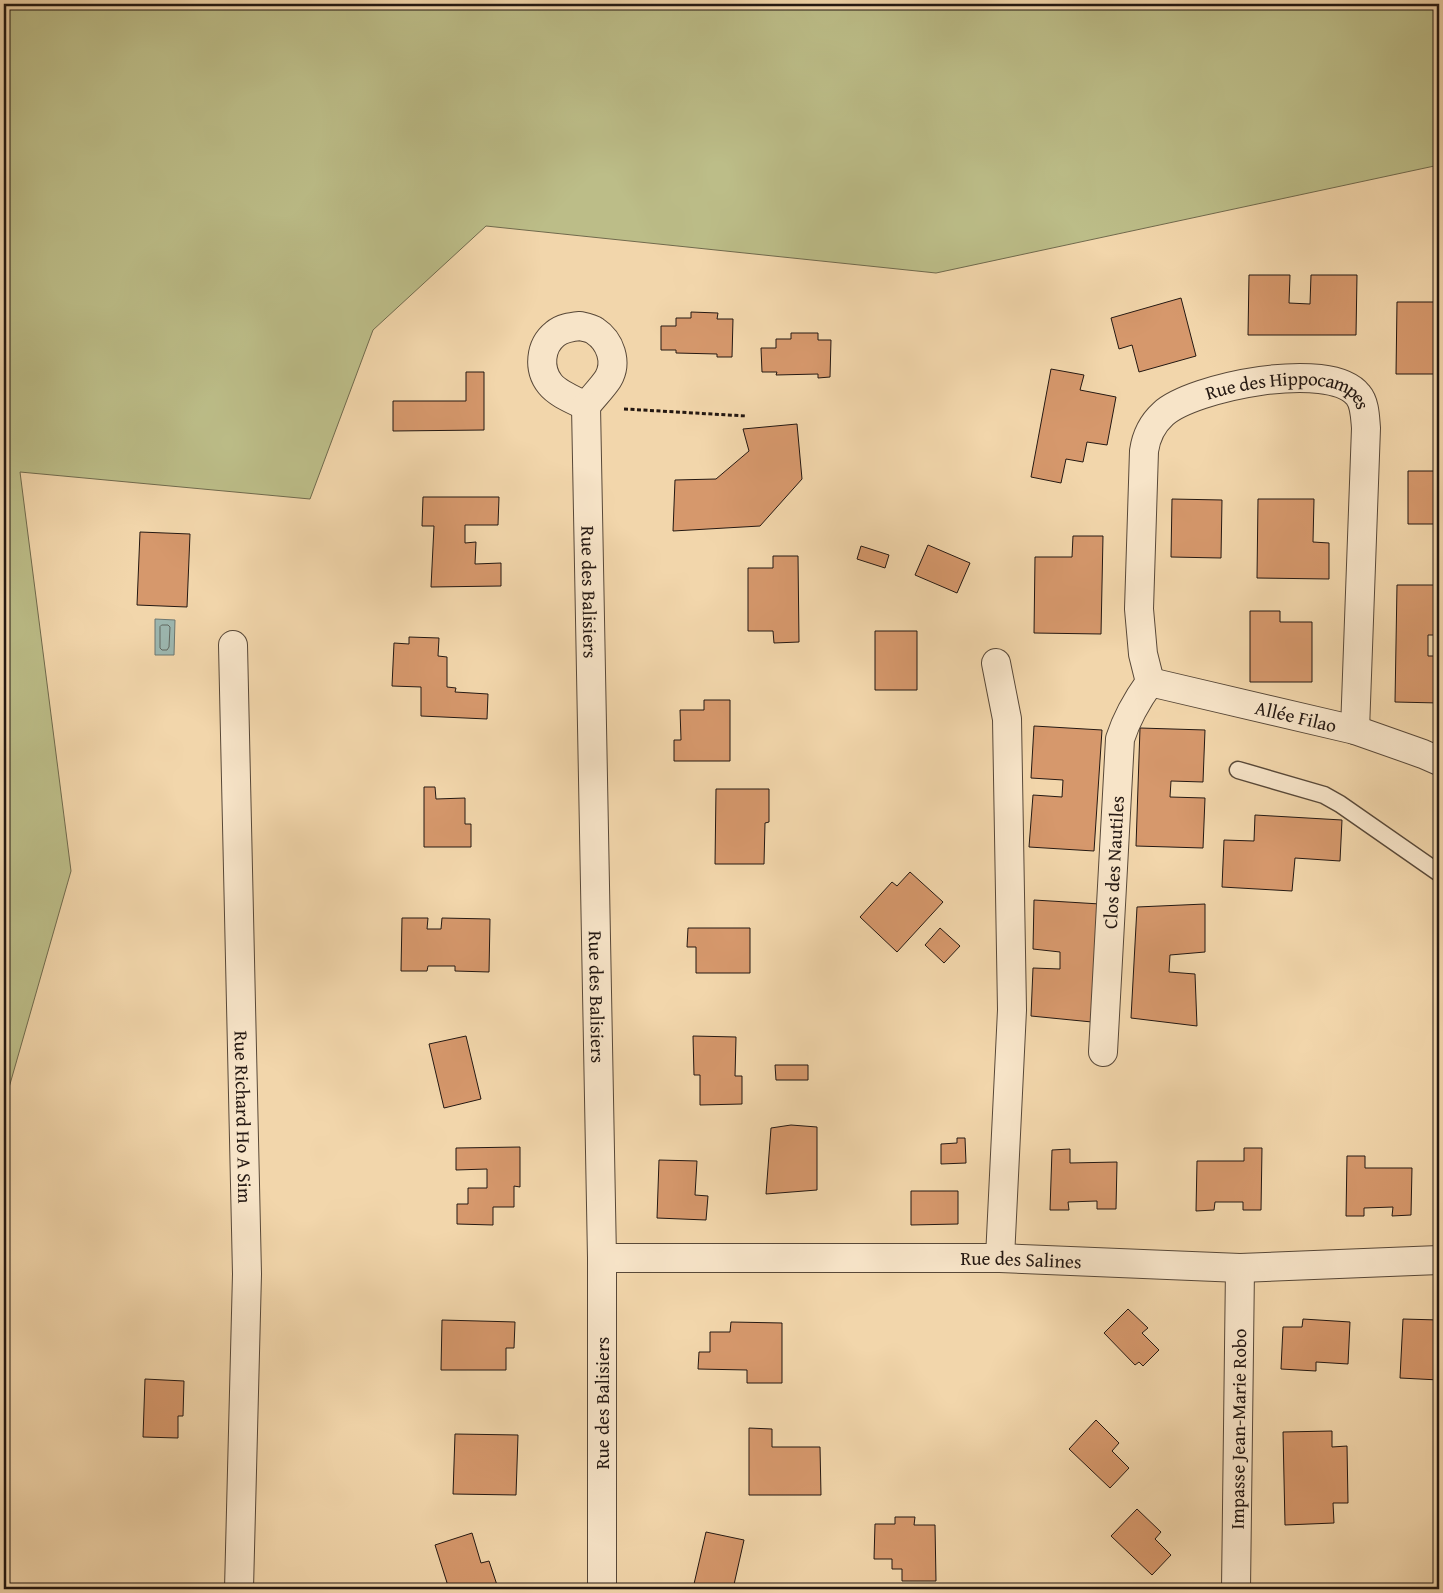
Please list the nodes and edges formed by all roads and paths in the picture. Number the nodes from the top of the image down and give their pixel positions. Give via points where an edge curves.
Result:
1 (586, 406) joint
2 (747, 416) dead end
3 (232, 645) dead end
4 (996, 663) dead end
5 (1150, 682) junction
6 (1354, 730) junction
7 (1439, 761) edge
8 (1238, 770) dead end
9 (1439, 873) edge
10 (1103, 1052) dead end
11 (602, 1258) junction
12 (1000, 1258) junction
13 (1439, 1260) edge
14 (1240, 1268) junction
15 (239, 1589) edge
16 (602, 1589) edge
17 (1236, 1589) edge

1 - 2 path
1 - 11 street, Rue des Balisiers
3 - 15 street, Rue Richard Ho A Sim via 247,1274
4 - 12 street via 1007,719 1012,1010
5 - 6 street, Allée Filao
5 - 6 street, Rue des Hippocampes via 1143,654 1140,609 1144,451 1152,428 1177,404 1227,387 1256,380 1330,379 1358,395 1364,406 1366,428
5 - 10 street, Clos des Nautiles via 1136,702 1120,739
6 - 7 street, Allée Filao
8 - 9 lane via 1324,795
11 - 12 street, Rue des Salines
11 - 16 street, Rue des Balisiers
12 - 14 street, Rue des Salines
13 - 14 street, Rue des Salines
14 - 17 street, Impasse Jean-Marie Robo

